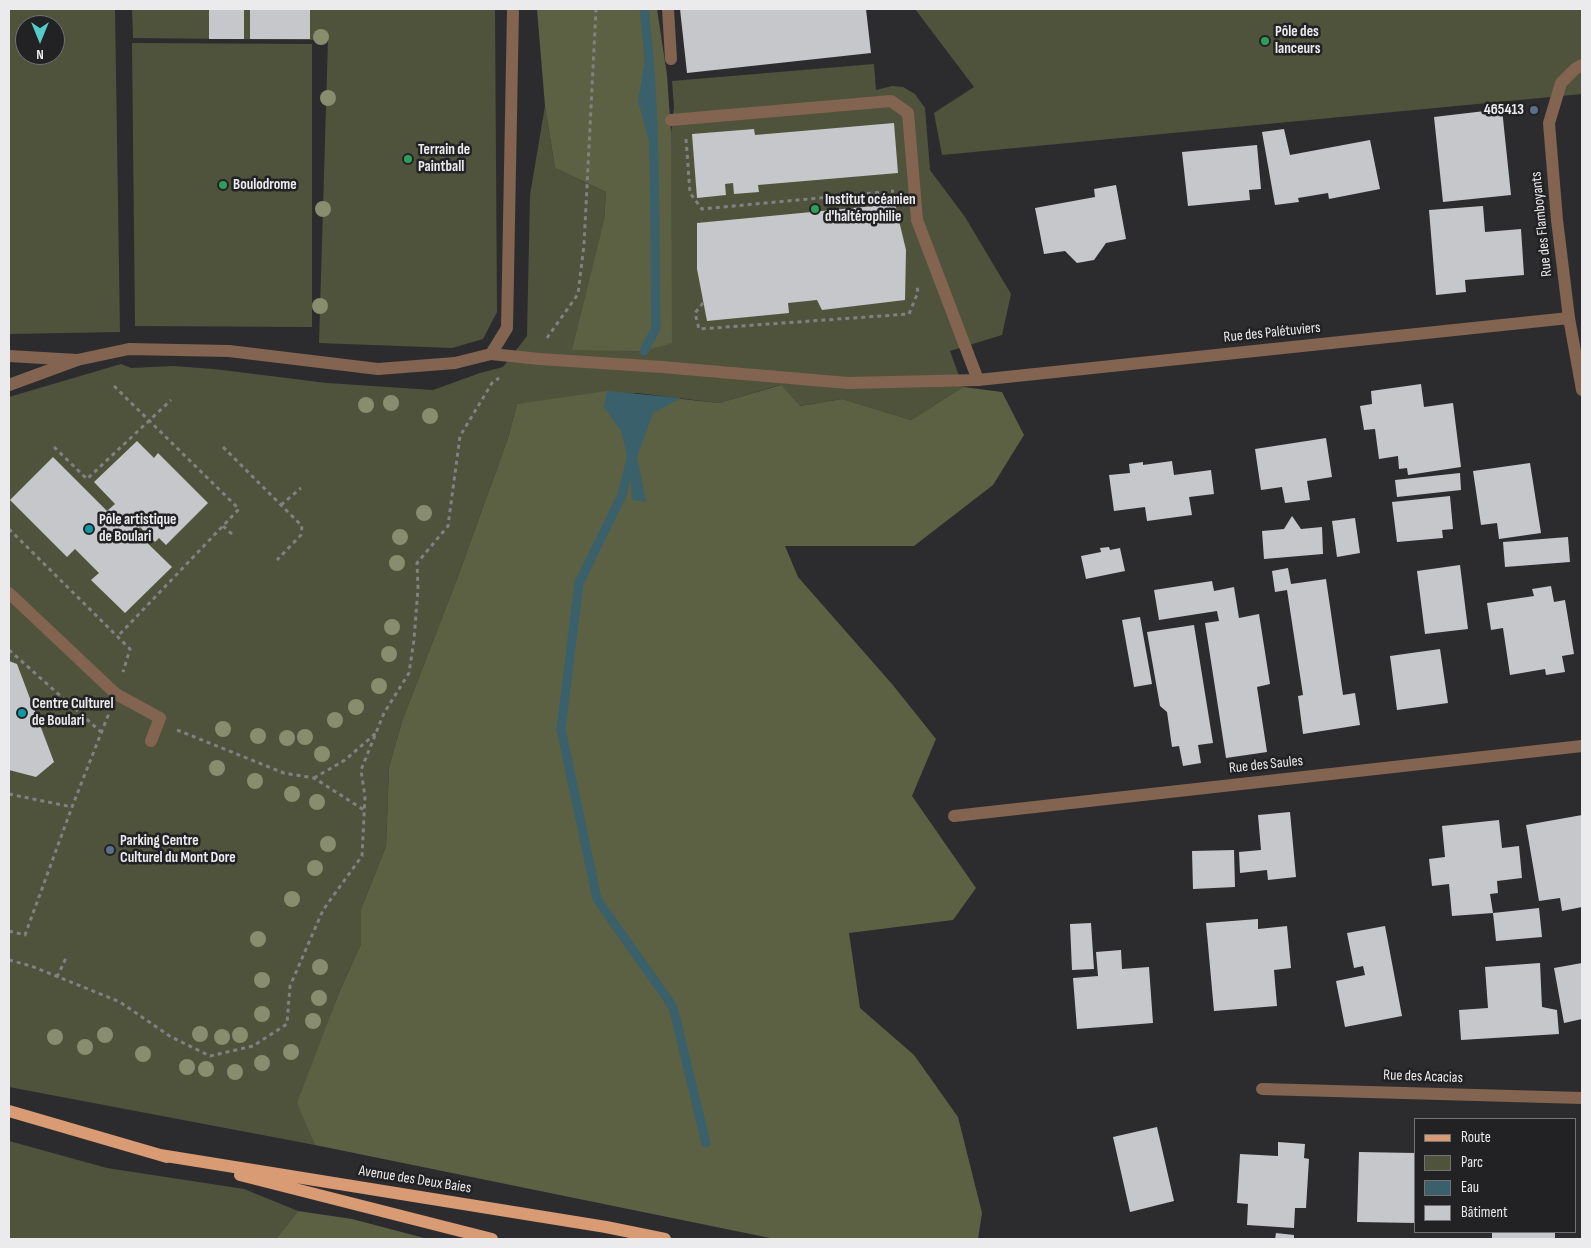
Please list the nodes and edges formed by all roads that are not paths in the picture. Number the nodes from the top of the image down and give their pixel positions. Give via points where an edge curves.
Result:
1 (513, 9) edge
2 (668, 9) edge
3 (671, 59) dead end
4 (1582, 65) edge
5 (671, 120) dead end
6 (1569, 318) junction
7 (490, 354) junction
8 (9, 356) edge
9 (76, 360) junction
10 (978, 380) junction
11 (9, 385) edge
12 (1582, 390) edge
13 (9, 593) edge
14 (151, 741) dead end
15 (1582, 746) edge
16 (954, 816) dead end
17 (1262, 1089) dead end
18 (1582, 1098) edge
19 (9, 1111) edge
20 (160, 1155) junction
21 (492, 1239) edge
22 (665, 1239) edge

1 - 7 street via 507,328
2 - 3 street
4 - 6 street, Rue des Flamboyants via 1561,83 1548,122
5 - 10 street via 891,101 908,113 917,220
6 - 10 street, Rue des Palétuviers
6 - 12 street, Rue des Flamboyants
7 - 9 street via 454,363 378,370 229,351 129,349
7 - 10 street, Rue des Palétuviers via 848,383
8 - 9 street
9 - 11 street
13 - 14 street via 116,694 160,718
15 - 16 street, Rue des Saules
17 - 18 street, Rue des Acacias
19 - 20 main road, Avenue des Deux Baies
20 - 21 main road, Avenue des Deux Baies
20 - 22 main road, Avenue des Deux Baies via 597,1225

